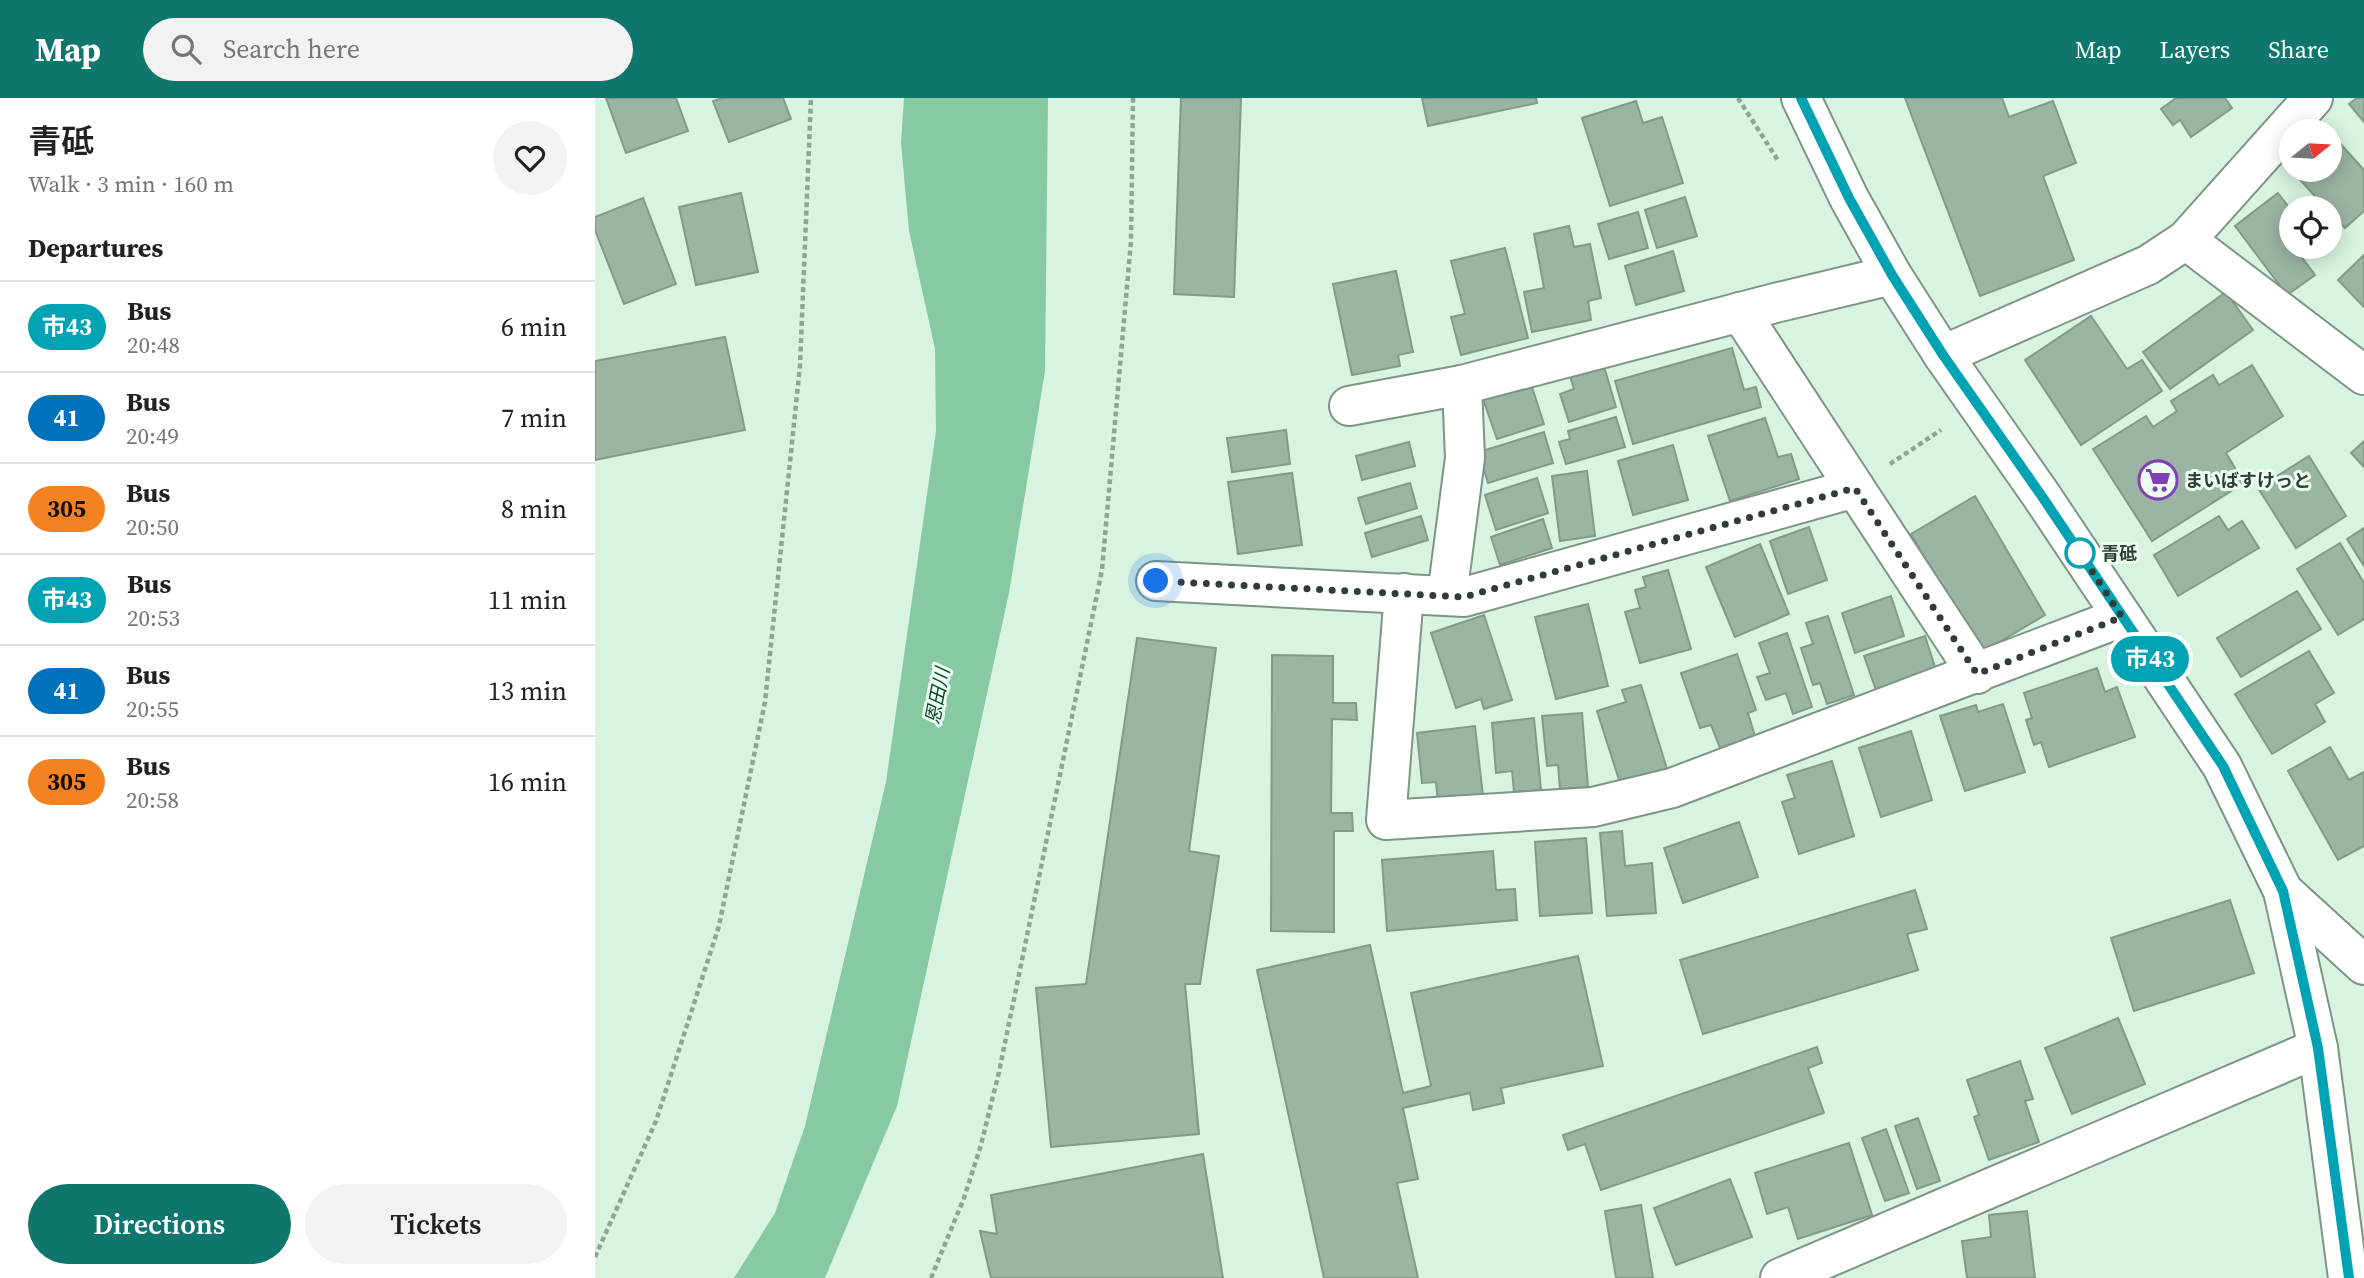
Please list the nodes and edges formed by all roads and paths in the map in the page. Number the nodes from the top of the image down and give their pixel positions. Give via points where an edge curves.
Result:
1 (811, 98) edge
2 (1133, 98) edge
3 (1801, 98) edge
4 (2313, 98) edge
5 (2186, 240) junction
6 (1892, 275) junction
7 (1740, 312) junction
8 (1943, 355) junction
9 (2364, 375) edge
10 (1462, 385) junction
11 (1349, 406) dead end
12 (1855, 488) junction
13 (1101, 570) junction
14 (1109, 570) dead end
15 (1156, 581) dead end
16 (1404, 593) junction
17 (1447, 596) junction
18 (2122, 617) junction
19 (1977, 674) junction
20 (2283, 891) junction
21 (2364, 965) edge
22 (2318, 1048) junction
23 (595, 1257) edge
24 (931, 1278) edge
25 (1780, 1278) edge
26 (2349, 1278) edge

1 - 23 path via 800,366 765,702 719,926 656,1121
2 - 13 path via 1131,242
3 - 6 street
4 - 5 street
5 - 8 street via 2148,265
5 - 9 street
6 - 7 street
6 - 8 street
7 - 10 street
7 - 12 street
8 - 18 street
10 - 11 street
10 - 17 street via 1465,458
12 - 17 street via 1464,597
12 - 19 street
13 - 14 path
13 - 24 path via 984,1133 964,1198
15 - 16 street
16 - 17 street
16 - 19 street via 1386,820 1593,807 1672,789
18 - 19 street
18 - 20 street via 2223,766
20 - 21 street
20 - 22 street
22 - 25 street
22 - 26 street

